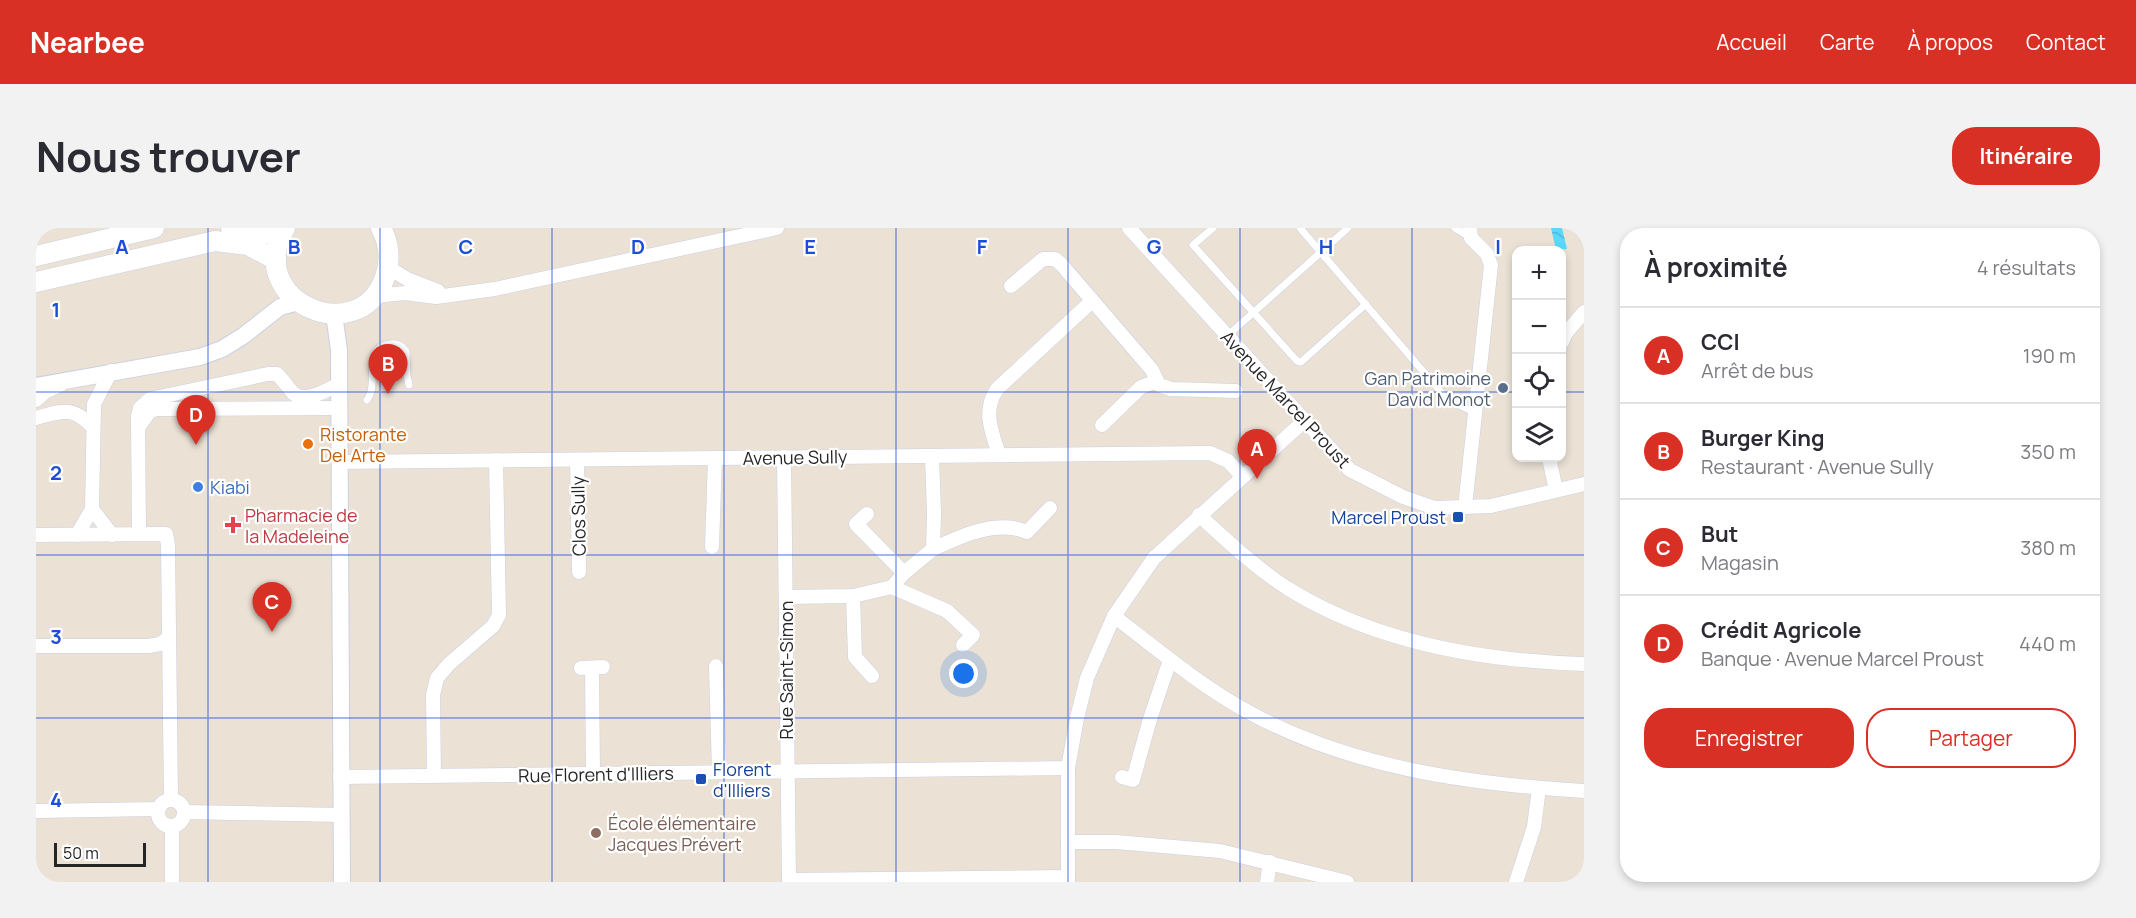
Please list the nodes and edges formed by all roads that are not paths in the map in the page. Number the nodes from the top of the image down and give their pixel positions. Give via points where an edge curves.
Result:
1 (154, 228) edge
2 (231, 228) edge
3 (777, 228) edge
4 (1129, 228) edge
5 (1213, 228) edge
6 (1300, 228) edge
7 (1348, 228) edge
8 (1455, 228) edge
9 (284, 229) edge
10 (386, 230) edge
11 (1471, 233) edge
12 (1322, 252) junction
13 (36, 256) edge
14 (276, 260) junction
15 (388, 268) junction
16 (36, 282) edge
17 (1011, 286) dead end
18 (448, 294) junction
19 (375, 296) junction
20 (1092, 301) junction
21 (298, 302) junction
22 (1366, 304) junction
23 (1254, 312) junction
24 (1584, 312) edge
25 (334, 314) junction
26 (1566, 333) edge
27 (1227, 336) junction
28 (111, 371) junction
29 (74, 378) junction
30 (1157, 381) junction
31 (339, 384) junction
32 (409, 385) dead end
33 (36, 386) edge
34 (1236, 391) dead end
35 (36, 400) edge
36 (367, 400) dead end
37 (339, 408) junction
38 (1475, 413) junction
39 (36, 418) edge
40 (1304, 421) junction
41 (1102, 425) dead end
42 (92, 426) junction
43 (138, 426) junction
44 (999, 455) junction
45 (932, 456) junction
46 (784, 457) junction
47 (715, 458) junction
48 (496, 460) junction
49 (577, 460) junction
50 (339, 462) junction
51 (1550, 462) edge
52 (1242, 476) junction
53 (1584, 484) edge
54 (1556, 490) junction
55 (1465, 507) junction
56 (1050, 508) dead end
57 (92, 509) junction
58 (867, 514) dead end
59 (1199, 515) junction
60 (36, 522) edge
61 (112, 534) junction
62 (139, 534) junction
63 (41, 535) edge
64 (77, 535) junction
65 (712, 547) dead end
66 (933, 549) junction
67 (579, 572) dead end
68 (904, 573) junction
69 (892, 586) junction
70 (853, 596) junction
71 (786, 597) junction
72 (1114, 616) junction
73 (168, 638) junction
74 (963, 645) dead end
75 (36, 646) edge
76 (1170, 660) junction
77 (1584, 664) edge
78 (716, 666) dead end
79 (592, 667) dead end
80 (873, 676) dead end
81 (1068, 768) junction
82 (787, 771) junction
83 (718, 772) junction
84 (593, 774) junction
85 (434, 776) junction
86 (340, 777) junction
87 (1122, 777) dead end
88 (1539, 788) junction
89 (1584, 791) edge
90 (171, 800) junction
91 (158, 809) junction
92 (36, 811) edge
93 (184, 812) junction
94 (341, 815) junction
95 (172, 826) junction
96 (1068, 842) junction
97 (1270, 862) junction
98 (1068, 879) edge
99 (789, 881) edge
100 (880, 881) edge
101 (172, 882) edge
102 (342, 882) edge
103 (1267, 882) edge
104 (1347, 882) edge
105 (1516, 882) edge

1 - 13 main road
2 - 9 main road via 263,234
3 - 18 street via 495,289
4 - 27 street, Avenue Marcel Proust
5 - 23 lane via 1193,245
6 - 12 lane
7 - 12 lane
8 - 11 lane
9 - 14 main road via 277,244
10 - 15 main road
11 - 38 street via 1491,265
12 - 22 lane
12 - 23 lane
14 - 16 main road via 248,245 215,241
14 - 21 main road via 282,283
15 - 18 street
15 - 19 main road
17 - 20 street via 1042,259 1055,259
18 - 19 street
19 - 25 main road via 363,306
20 - 30 street via 1152,370
20 - 44 street via 991,398 988,421
21 - 25 main road via 321,313
21 - 28 street via 280,307 222,349 200,357
22 - 23 lane via 1301,362
22 - 38 lane via 1446,398
23 - 27 lane
24 - 26 street
25 - 31 street
27 - 40 street, Avenue Marcel Proust
28 - 29 street
28 - 42 street via 94,404
29 - 33 street
29 - 35 street
30 - 34 street via 1171,389
30 - 41 street via 1141,387
31 - 37 street
31 - 43 street via 306,397 295,395 277,374 257,376 150,399 140,408
32 - 36 lane via 404,347 386,344 374,355 373,390
37 - 43 street via 156,409
37 - 50 street
38 - 55 street
39 - 42 street via 68,412 80,414
40 - 52 street
40 - 55 street, Avenue Marcel Proust via 1350,470 1403,498 1435,508
42 - 57 street
43 - 62 street
44 - 45 street, Avenue Sully
44 - 52 street, Avenue Sully via 1210,453 1228,461
45 - 46 street, Avenue Sully
45 - 66 street
46 - 47 street, Avenue Sully
46 - 71 street, Rue Saint-Simon
47 - 49 street, Avenue Sully
47 - 65 street
48 - 49 street, Avenue Sully
48 - 50 street, Avenue Sully
48 - 85 street via 499,615 493,626 437,678 433,695
49 - 67 street, Clos Sully
50 - 86 street
51 - 54 street
52 - 59 street
53 - 54 street, Avenue Marcel Proust
54 - 55 street, Avenue Marcel Proust via 1491,506
56 - 66 street via 1027,532 1016,527 990,529
57 - 61 street
57 - 64 street
58 - 68 street via 856,524
59 - 72 street via 1154,558
59 - 77 street via 1287,588 1378,631 1464,653
60 - 63 street
61 - 62 street
61 - 64 street
62 - 73 street via 166,534
63 - 64 street
66 - 68 street
68 - 69 street
69 - 70 street
69 - 74 street via 947,611 973,635
70 - 71 street
70 - 80 street via 855,657
71 - 82 street, Rue Saint-Simon
72 - 76 street
72 - 81 street via 1087,678
73 - 75 street via 149,646
73 - 90 street
76 - 87 street via 1133,780
76 - 88 street via 1255,715 1344,754 1444,776
78 - 83 street
79 - 84 street
81 - 82 street, Rue Florent d'Illiers
81 - 96 street
82 - 83 street, Rue Florent d'Illiers
82 - 99 street, Rue Saint-Simon
83 - 84 street, Rue Florent d'Illiers
84 - 85 street, Rue Florent d'Illiers
85 - 86 street, Rue Florent d'Illiers
86 - 94 street
88 - 89 street
88 - 105 street via 1534,827
90 - 91 street
90 - 93 street via 180,804
91 - 92 street
91 - 95 street via 160,821
93 - 94 street
93 - 95 street via 182,820
94 - 102 street
95 - 101 street
96 - 97 street via 1177,846
96 - 98 street
97 - 103 street
97 - 104 street
98 - 100 street
99 - 100 street

